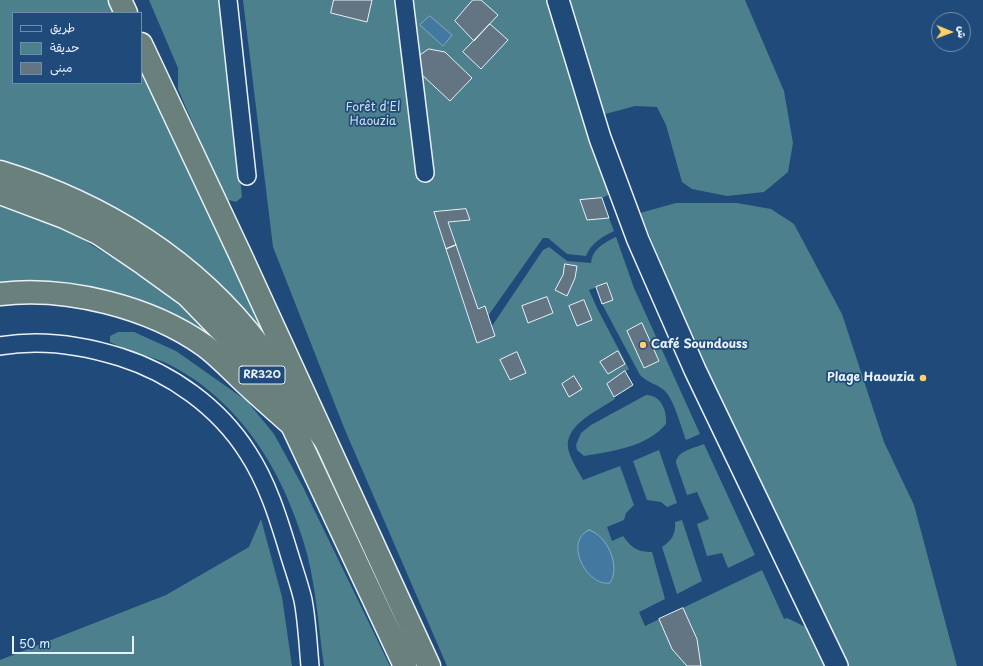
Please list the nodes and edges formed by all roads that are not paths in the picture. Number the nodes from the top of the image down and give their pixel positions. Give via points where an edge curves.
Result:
1 (120, 0) edge
2 (228, 0) edge
3 (404, 0) edge
4 (558, 0) edge
5 (126, 12) edge
6 (142, 46) edge
7 (0, 172) edge
8 (425, 173) dead end
9 (247, 176) dead end
10 (0, 193) edge
11 (0, 294) edge
12 (0, 346) edge
13 (292, 425) junction
14 (324, 440) junction
15 (310, 666) edge
16 (405, 666) edge
17 (429, 666) edge
18 (837, 666) edge

1 - 5 highway
2 - 9 street
3 - 8 street
4 - 18 street via 600,138 638,240 708,398
6 - 14 highway, RR320
7 - 14 highway via 56,191 114,219 191,273 224,305 261,348
10 - 13 highway, RR320 via 98,233 187,295 257,367
11 - 13 highway via 41,292 72,296 104,302 155,318 204,346
12 - 15 street via 78,346 108,353 138,363 188,390 209,407 248,453 279,520 303,600
13 - 16 highway, RR320
14 - 17 highway, RR320

